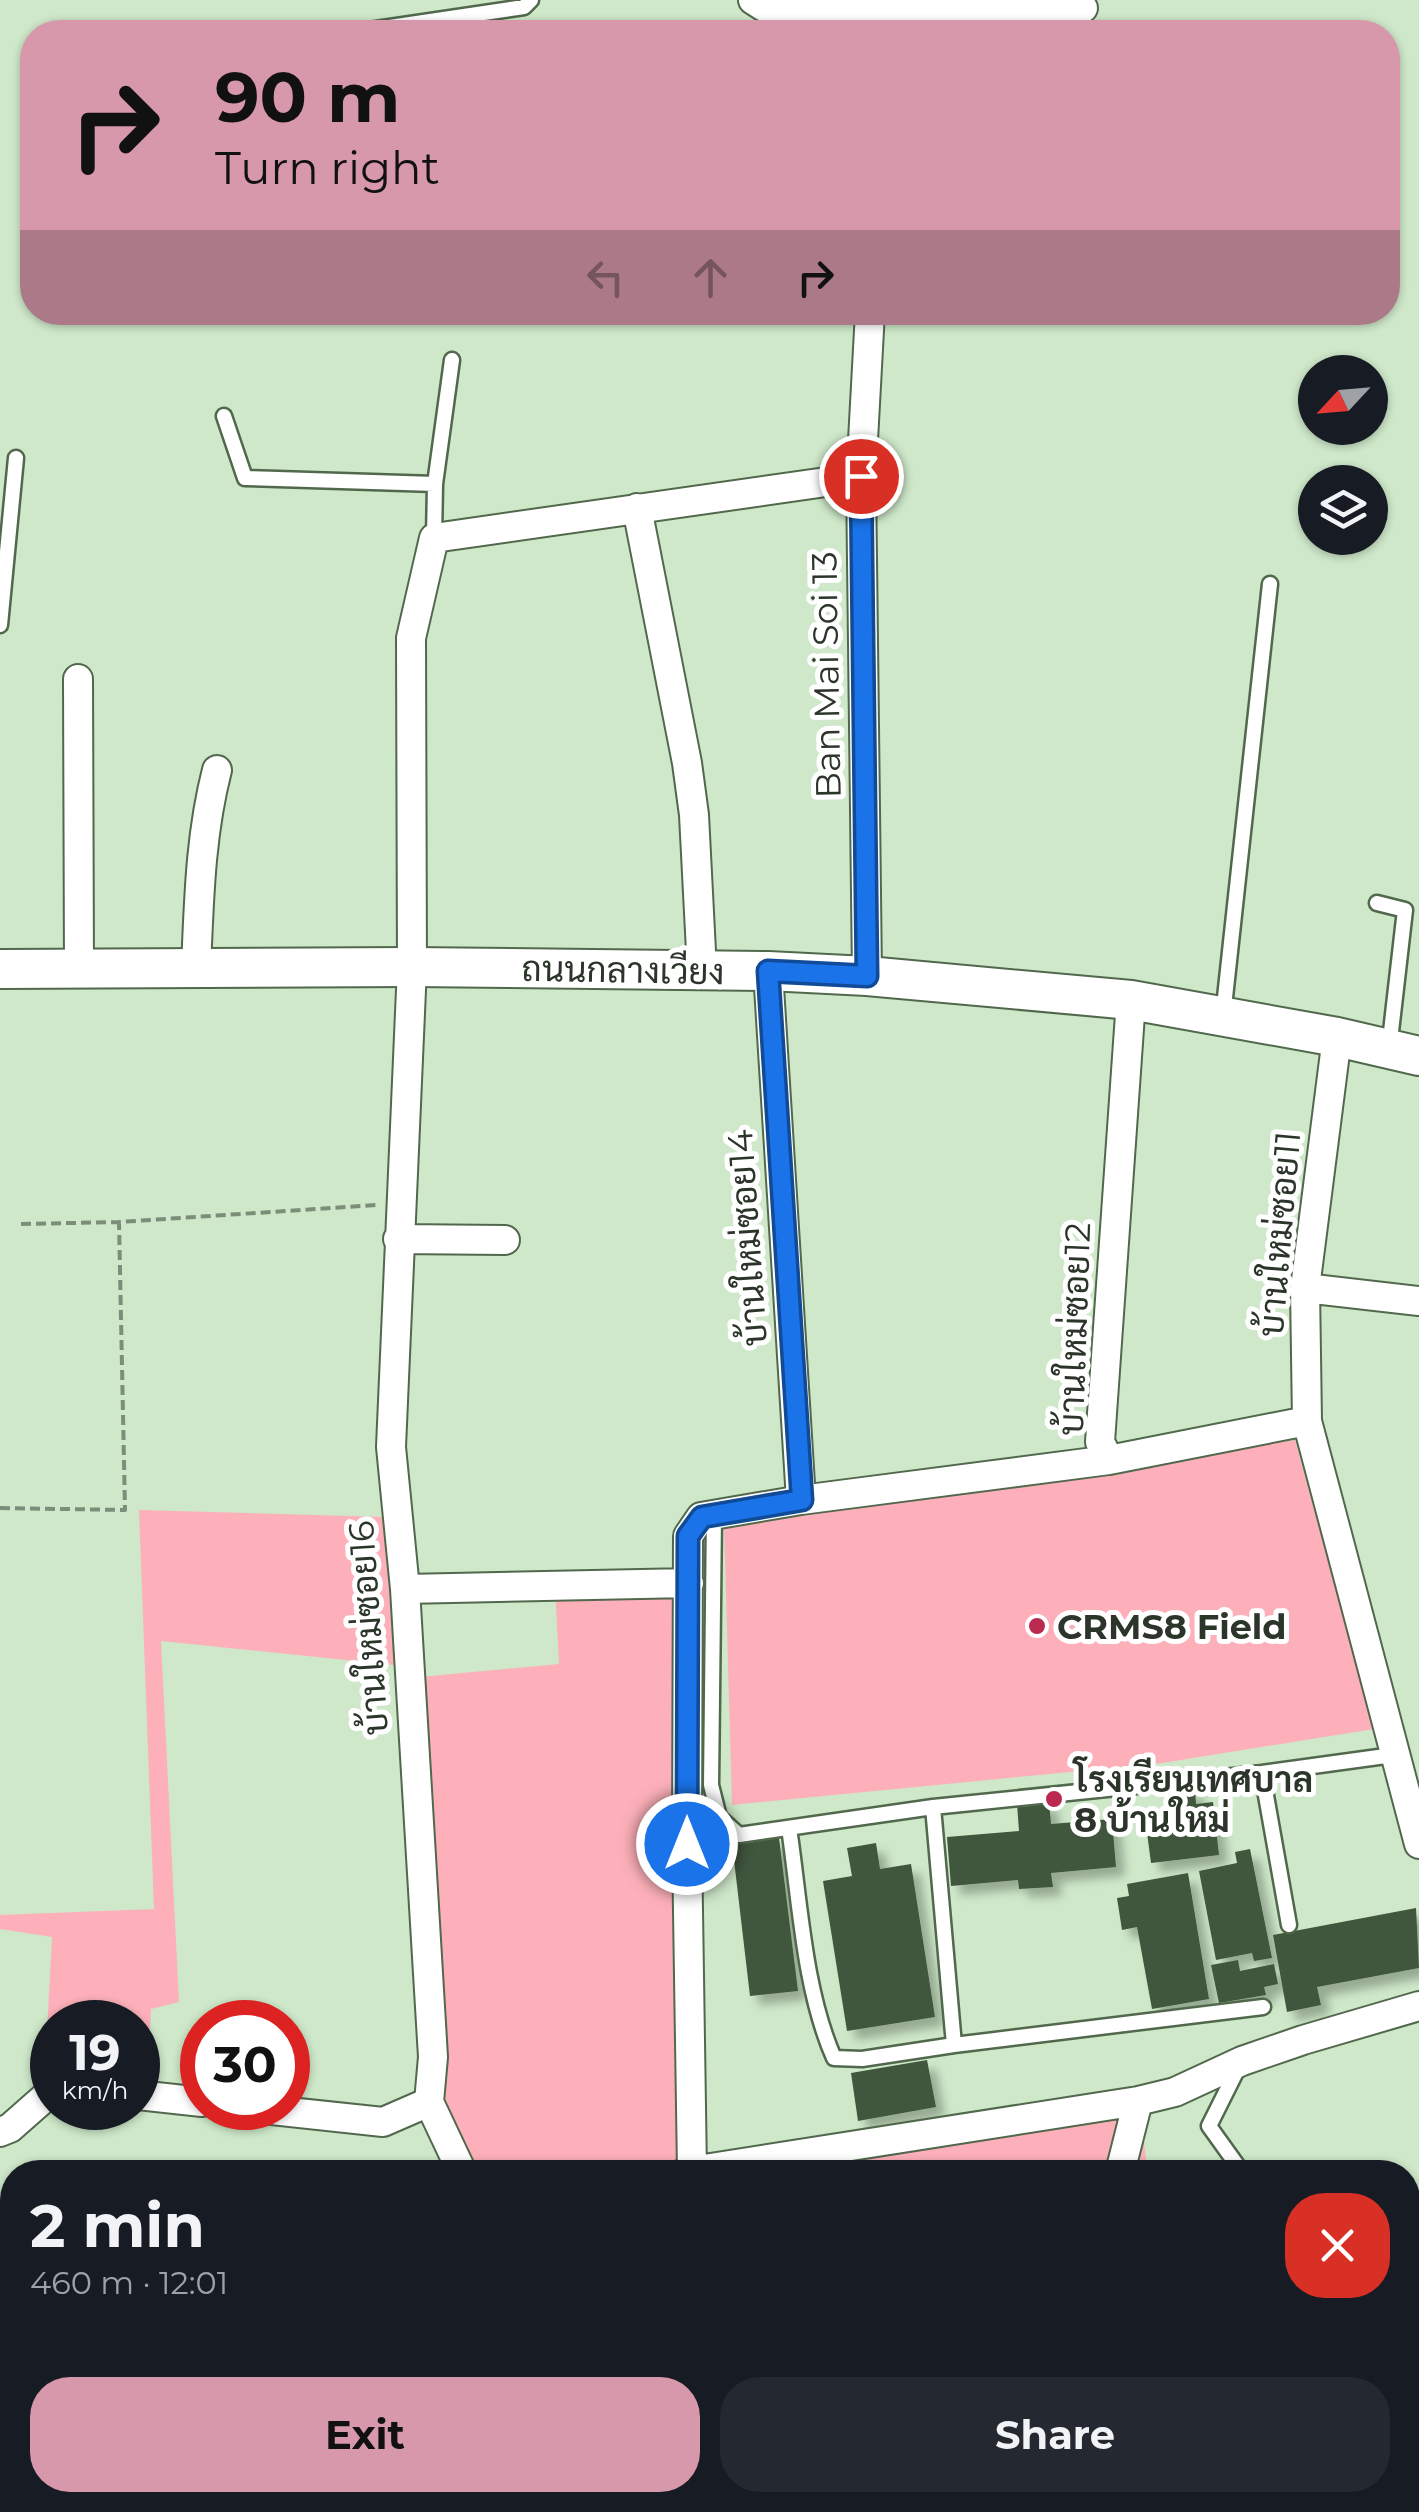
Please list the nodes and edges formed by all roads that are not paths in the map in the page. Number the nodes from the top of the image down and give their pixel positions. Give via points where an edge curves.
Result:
1 (531, 0) edge
2 (753, 0) edge
3 (1082, 13) edge
4 (437, 20) edge
5 (862, 20) edge
6 (896, 20) edge
7 (869, 325) edge
8 (452, 360) dead end
9 (224, 416) dead end
10 (16, 458) dead end
11 (861, 476) junction
12 (435, 484) junction
13 (636, 508) junction
14 (434, 538) junction
15 (1270, 584) dead end
16 (0, 625) edge
17 (78, 680) dead end
18 (217, 770) dead end
19 (1376, 903) dead end
20 (412, 967) junction
21 (79, 968) junction
22 (196, 968) junction
23 (0, 969) edge
24 (702, 970) junction
25 (768, 971) junction
26 (867, 976) junction
27 (1131, 1000) junction
28 (1222, 1016) junction
29 (1337, 1037) junction
30 (1404, 1053) edge
31 (398, 1238) junction
32 (504, 1240) dead end
33 (1305, 1288) junction
34 (1419, 1301) edge
35 (1307, 1420) junction
36 (1109, 1460) junction
37 (802, 1500) junction
38 (714, 1514) junction
39 (689, 1583) junction
40 (405, 1589) junction
41 (1393, 1755) junction
42 (1262, 1773) junction
43 (933, 1807) junction
44 (789, 1828) junction
45 (1419, 1844) edge
46 (1288, 1926) dead end
47 (1419, 2006) edge
48 (1263, 2007) dead end
49 (954, 2046) junction
50 (1242, 2061) junction
51 (1138, 2101) junction
52 (429, 2102) junction
53 (30, 2110) edge
54 (310, 2114) edge
55 (0, 2132) edge
56 (456, 2160) edge
57 (689, 2160) edge
58 (765, 2160) edge
59 (1123, 2160) edge
60 (1233, 2160) edge

1 - 4 lane via 524,7
2 - 5 street
3 - 6 street
7 - 11 street, Ban Mai Soi 13
8 - 12 lane
9 - 12 lane via 246,478
10 - 16 lane
11 - 13 street
11 - 26 street, Ban Mai Soi 13
12 - 14 lane
13 - 14 street
13 - 24 street via 687,763
14 - 20 street, บ้านใหม่ซอย16 via 410,638
15 - 28 lane
17 - 21 street
18 - 22 street via 201,856
19 - 30 lane via 1406,910
20 - 22 main road, ถนนกลางเวียง
20 - 24 main road, ถนนกลางเวียง
20 - 31 street, บ้านใหม่ซอย16
21 - 22 main road, ถนนกลางเวียง
21 - 23 main road, ถนนกลางเวียง
24 - 25 main road, ถนนกลางเวียง
25 - 26 main road, ถนนกลางเวียง
25 - 37 street, บ้านใหม่ซอย14
26 - 27 main road, ถนนกลางเวียง
27 - 28 main road, ถนนกลางเวียง
27 - 36 street, บ้านใหม่ซอย12 via 1100,1442
28 - 29 main road, ถนนกลางเวียง
29 - 30 main road, ถนนกลางเวียง
29 - 33 street, บ้านใหม่ซอย11
31 - 32 street
31 - 40 street, บ้านใหม่ซอย16 via 390,1447
33 - 34 street
33 - 35 street, บ้านใหม่ซอย11
35 - 36 street, บ้านใหม่ซอย12
35 - 41 street, บ้านใหม่ซอย11
36 - 37 street
37 - 38 street
38 - 39 street via 702,1517 688,1536
38 - 44 lane via 712,1785 719,1817 739,1834
39 - 40 street
39 - 57 street
40 - 52 street, บ้านใหม่ซอย16 via 433,2057
41 - 42 lane
41 - 45 street, บ้านใหม่ซอย11
42 - 43 lane
42 - 46 lane
43 - 44 lane
43 - 49 lane
44 - 49 lane via 816,2004 834,2058
47 - 50 street
48 - 49 lane
50 - 51 street
50 - 60 lane via 1209,2126
51 - 58 street
51 - 59 street
52 - 54 street via 382,2122
52 - 56 street
53 - 55 street

